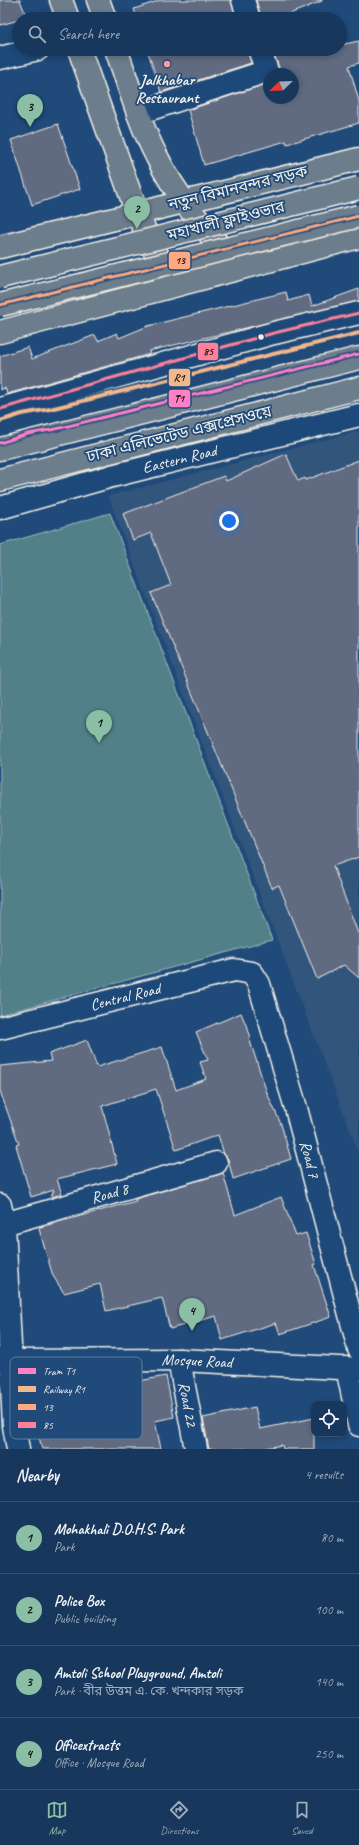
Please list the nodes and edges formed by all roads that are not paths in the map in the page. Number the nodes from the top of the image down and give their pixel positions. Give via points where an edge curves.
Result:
1 (61, 0) edge
2 (98, 0) edge
3 (243, 0) edge
4 (65, 12) edge
5 (102, 12) edge
6 (247, 12) edge
7 (12, 55) edge
8 (81, 56) edge
9 (118, 56) edge
10 (262, 56) edge
11 (0, 58) edge
12 (138, 113) junction
13 (359, 159) edge
14 (359, 188) edge
15 (184, 201) junction
16 (137, 213) junction
17 (359, 216) edge
18 (359, 237) edge
19 (0, 247) edge
20 (239, 269) junction
21 (0, 276) edge
22 (174, 285) junction
23 (0, 305) edge
24 (359, 313) edge
25 (0, 332) edge
26 (359, 358) edge
27 (359, 388) edge
28 (0, 409) edge
29 (359, 415) edge
30 (0, 449) edge
31 (0, 480) edge
32 (0, 508) edge
33 (252, 973) joint
34 (0, 1028) edge
35 (216, 1163) dead end
36 (2, 1215) edge
37 (359, 1349) edge
38 (6, 1360) edge
39 (142, 1360) edge
40 (179, 1360) junction
41 (353, 1368) edge
42 (10, 1393) edge
43 (359, 1425) edge
44 (16, 1439) edge
45 (18, 1449) edge
46 (196, 1449) edge

1 - 4 main road
2 - 5 main road
3 - 6 street
7 - 11 street
8 - 16 main road
9 - 12 main road
10 - 12 street via 267,71
12 - 15 main road via 157,158
13 - 15 main road, নতুন বিমানবন্দর সড়ক
14 - 21 main road, মহাখালী ফ্লাইওভার, bridge
15 - 16 main road, নতুন বিমানবন্দর সড়ক
15 - 20 main road
16 - 19 main road, নতুন বিমানবন্দর সড়ক
16 - 22 main road
17 - 23 main road, মহাখালী ফ্লাইওভার, bridge
18 - 20 main road
20 - 22 main road
22 - 25 main road
24 - 28 street via 274,333
26 - 30 main road, ঢাকা এলিভেটেড এক্সপ্রেসওয়ে
27 - 31 main road, ঢাকা এলিভেটেড এক্সপ্রেসওয়ে
29 - 32 street, Eastern Road via 112,476
33 - 34 street, Central Road via 234,970
33 - 37 street, Road 7 via 259,984 296,1108
35 - 36 street, Road 8
36 - 38 street
38 - 42 street
39 - 40 street, Mosque Road
40 - 41 street, Mosque Road
40 - 46 street, Road 22
41 - 43 street
44 - 45 street

